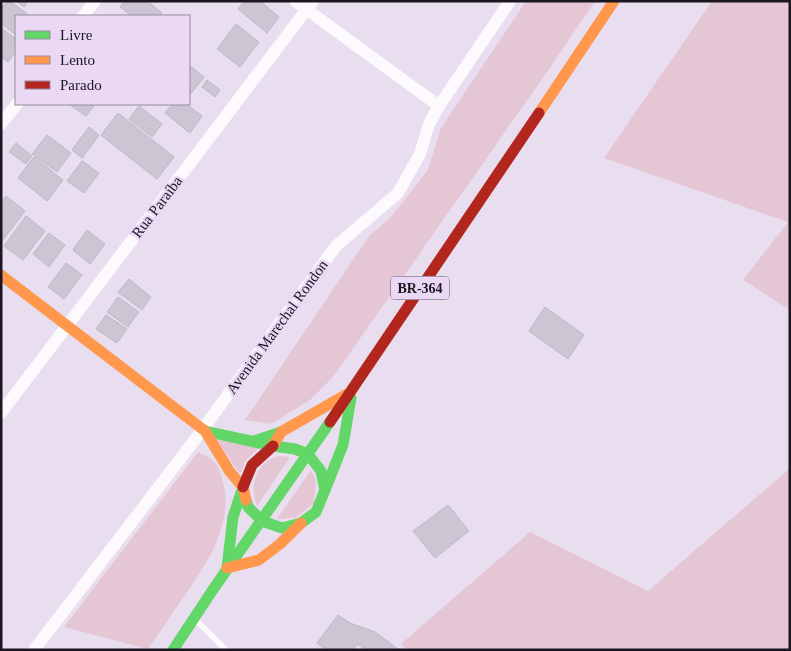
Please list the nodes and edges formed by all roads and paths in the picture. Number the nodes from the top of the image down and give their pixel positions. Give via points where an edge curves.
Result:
1 (94, 1) edge
2 (295, 1) edge
3 (510, 1) edge
4 (614, 1) edge
5 (310, 6) edge
6 (84, 15) edge
7 (16, 105) edge
8 (439, 106) junction
9 (1, 124) edge
10 (1, 274) edge
11 (68, 325) junction
12 (352, 391) junction
13 (1, 413) edge
14 (204, 430) junction
15 (281, 432) junction
16 (254, 441) junction
17 (273, 446) junction
18 (308, 454) junction
19 (230, 472) junction
20 (243, 487) junction
21 (325, 490) junction
22 (236, 502) junction
23 (262, 522) junction
24 (301, 523) junction
25 (228, 568) junction
26 (195, 618) junction
27 (34, 650) edge
28 (174, 650) edge
29 (226, 650) edge

1 - 6 street
2 - 5 street
3 - 8 street, Avenida Marechal Rondon
4 - 12 main road, BR-364
5 - 8 street
5 - 11 street, Rua Paraíba
7 - 9 street
8 - 14 street, Avenida Marechal Rondon via 429,124 420,154 398,193 336,246
10 - 11 main road
11 - 13 street, Rua Paraíba
11 - 14 main road
12 - 15 main road
12 - 18 main road, BR-364
12 - 21 main road via 343,445
14 - 16 main road
14 - 19 main road
14 - 27 street, Avenida Marechal Rondon
15 - 16 main road
15 - 17 main road
16 - 17 main road
17 - 18 main road
17 - 20 main road via 252,465
18 - 21 main road via 321,471
18 - 23 main road, BR-364
19 - 20 main road
19 - 22 main road
20 - 22 main road
20 - 23 main road via 248,507
21 - 24 main road via 316,512
22 - 25 main road
23 - 24 main road via 282,528
23 - 25 main road, BR-364
24 - 25 main road via 259,560
25 - 26 main road, BR-364
26 - 28 main road, BR-364
26 - 29 lane

